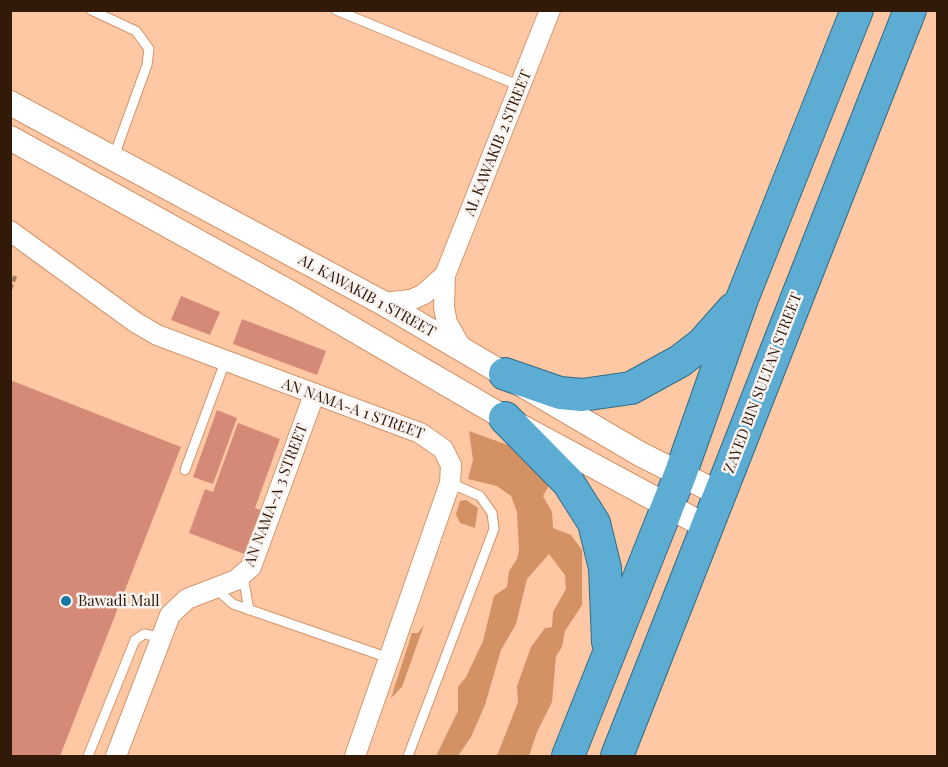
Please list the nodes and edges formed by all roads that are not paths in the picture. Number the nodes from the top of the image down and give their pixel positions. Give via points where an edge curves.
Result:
1 (91, 10) edge
2 (336, 10) edge
3 (550, 10) edge
4 (857, 10) edge
5 (910, 10) edge
6 (520, 86) junction
7 (10, 103) edge
8 (10, 138) edge
9 (113, 158) junction
10 (10, 231) edge
11 (445, 275) junction
12 (742, 299) junction
13 (383, 303) junction
14 (464, 352) junction
15 (225, 362) junction
16 (505, 374) junction
17 (314, 395) junction
18 (505, 418) junction
19 (185, 470) dead end
20 (680, 475) junction
21 (450, 483) junction
22 (720, 494) junction
23 (667, 507) junction
24 (707, 527) junction
25 (243, 576) junction
26 (214, 588) junction
27 (249, 610) junction
28 (160, 637) junction
29 (608, 655) junction
30 (389, 658) junction
31 (88, 756) edge
32 (116, 756) edge
33 (355, 756) edge
34 (408, 756) edge
35 (568, 756) edge
36 (617, 756) edge

1 - 9 lane via 136,31 149,49 147,65
2 - 6 lane
3 - 6 street, AL KAWAKIB 2 STREET
4 - 12 highway
5 - 22 highway, ZAYED BIN SULTAN STREET
6 - 11 street, AL KAWAKIB 2 STREET
7 - 9 street, AL KAWAKIB 1 STREET
8 - 18 street via 296,296
9 - 13 street, AL KAWAKIB 1 STREET
10 - 15 street, AN NAMA-A 1 STREET via 145,329
11 - 13 street, AL KAWAKIB 2 STREET via 430,290 411,300
11 - 14 street, AL KAWAKIB 2 STREET via 447,323
12 - 16 highway via 702,344 680,362 631,388 582,395 560,393
12 - 20 highway
13 - 14 street, AL KAWAKIB 1 STREET
14 - 16 street, AL KAWAKIB 1 STREET
15 - 17 street, AN NAMA-A 1 STREET
15 - 19 lane
16 - 20 street, AL KAWAKIB 1 STREET
17 - 21 street, AN NAMA-A 1 STREET via 437,442 452,465
17 - 25 street, AN NAMA-A 3 STREET via 257,552
18 - 23 street
18 - 29 highway via 568,482 594,523 605,568
20 - 22 street, AL KAWAKIB 1 STREET
20 - 23 highway
21 - 30 street, AN NAMA-A 1 STREET
21 - 34 lane via 480,496 492,513 494,529
22 - 24 highway, ZAYED BIN SULTAN STREET
23 - 24 street
23 - 29 highway
24 - 36 highway, ZAYED BIN SULTAN STREET
25 - 26 street, AN NAMA-A 3 STREET
25 - 27 lane
26 - 27 lane via 228,601
26 - 28 street, AN NAMA-A 3 STREET via 178,606
27 - 30 lane
28 - 31 lane via 144,634 135,640
28 - 32 street, AN NAMA-A 3 STREET
29 - 35 highway
30 - 33 street, AN NAMA-A 1 STREET

